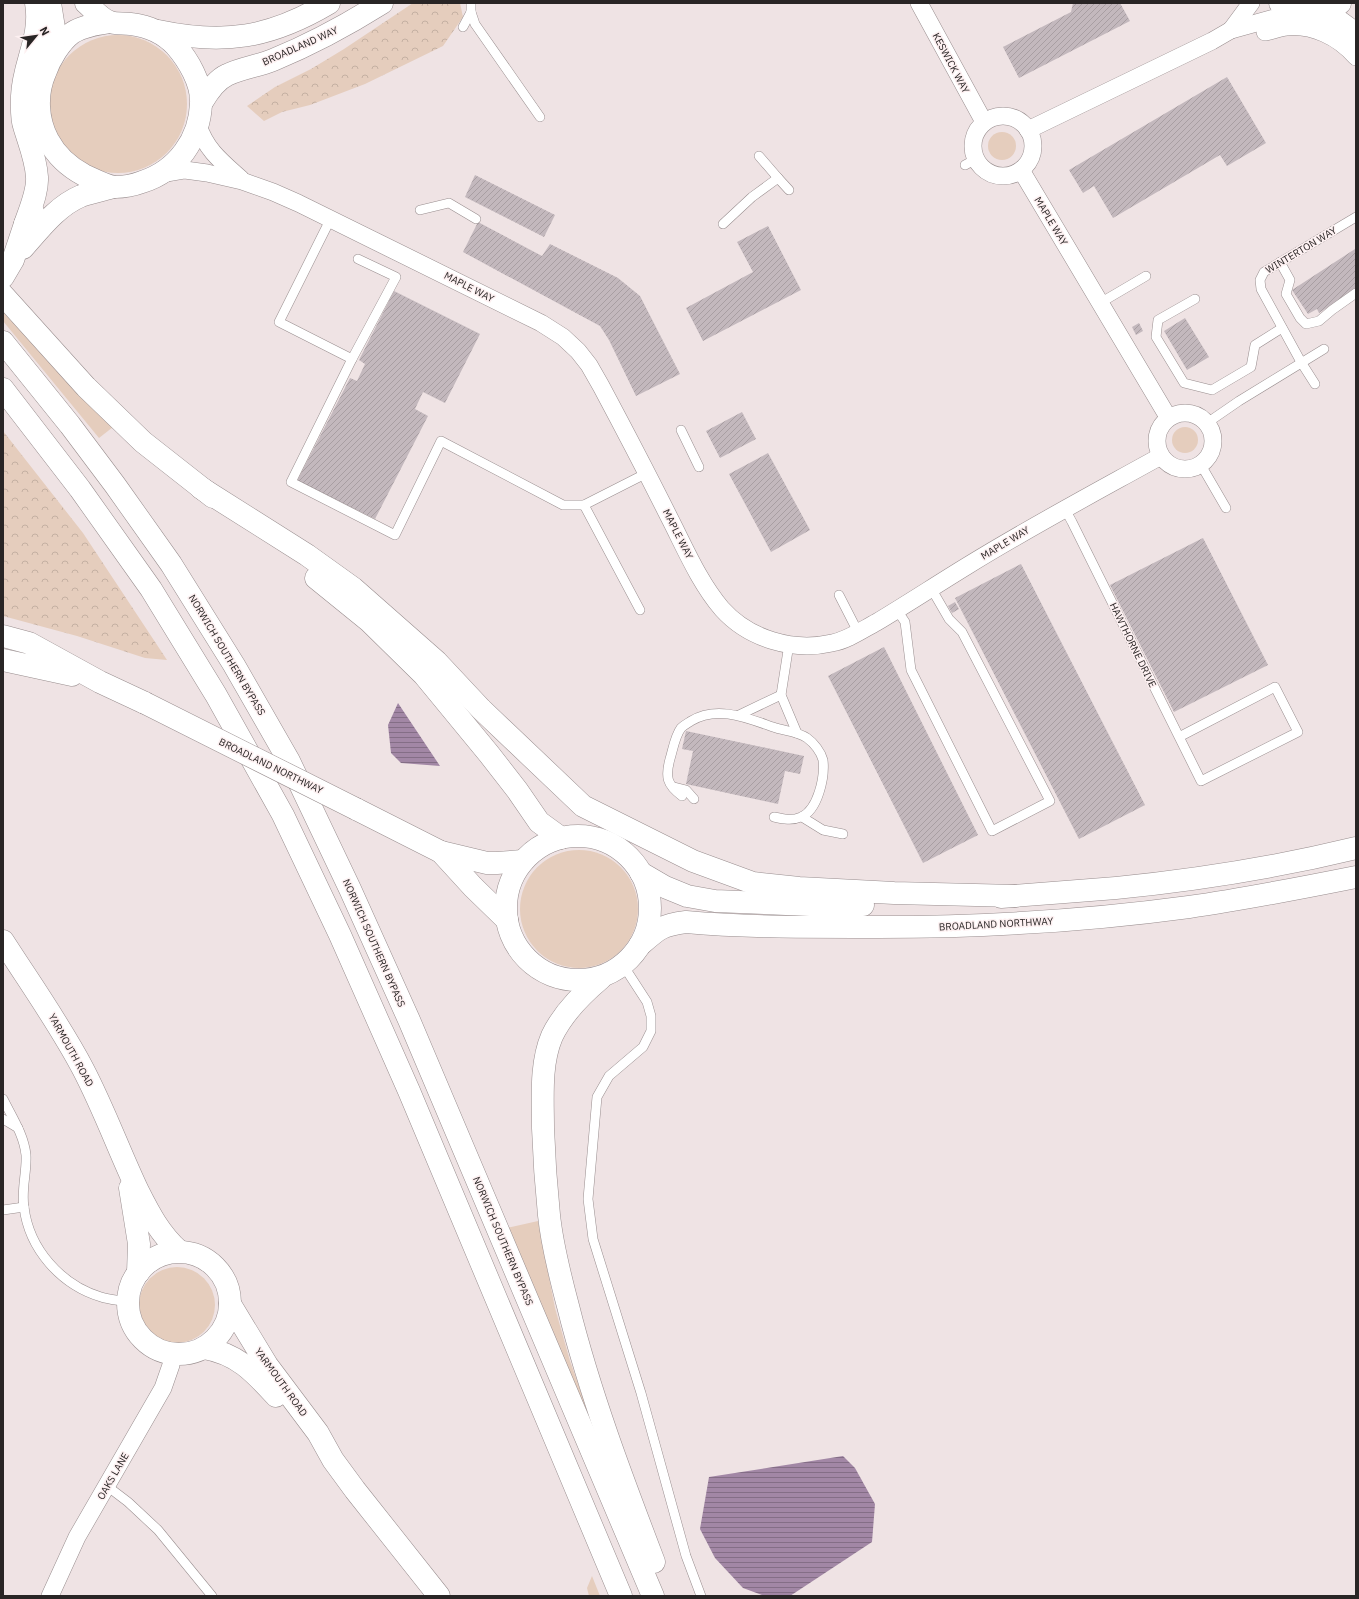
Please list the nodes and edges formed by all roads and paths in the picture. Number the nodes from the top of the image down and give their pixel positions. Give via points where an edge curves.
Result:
1 (36, 3) edge
2 (50, 3) edge
3 (86, 3) edge
4 (328, 3) edge
5 (382, 3) edge
6 (919, 3) edge
7 (1251, 3) edge
8 (471, 8) edge
9 (1288, 8) edge
10 (1330, 8) edge
11 (110, 22) junction
12 (463, 27) dead end
13 (157, 30) junction
14 (1231, 30) junction
15 (1356, 34) edge
16 (1212, 41) junction
17 (1356, 57) edge
18 (50, 60) junction
19 (202, 102) junction
20 (540, 117) dead end
21 (984, 122) junction
22 (198, 126) junction
23 (1028, 130) junction
24 (53, 148) junction
25 (759, 156) dead end
26 (1021, 170) junction
27 (162, 174) junction
28 (778, 178) junction
29 (242, 181) junction
30 (114, 187) junction
31 (789, 190) dead end
32 (420, 210) dead end
33 (1356, 217) edge
34 (476, 219) dead end
35 (330, 220) junction
36 (25, 224) junction
37 (724, 224) dead end
38 (358, 259) dead end
39 (1280, 262) junction
40 (8, 269) edge
41 (1146, 276) dead end
42 (1356, 293) edge
43 (3, 295) edge
44 (1195, 299) dead end
45 (1100, 303) junction
46 (1282, 328) junction
47 (3, 342) edge
48 (1324, 349) dead end
49 (352, 359) junction
50 (1300, 362) junction
51 (1315, 384) dead end
52 (3, 389) edge
53 (1168, 417) junction
54 (1208, 423) junction
55 (681, 430) dead end
56 (1161, 456) junction
57 (1201, 465) junction
58 (700, 467) dead end
59 (647, 473) junction
60 (201, 488) junction
61 (584, 505) junction
62 (1226, 508) dead end
63 (1065, 509) junction
64 (931, 588) junction
65 (839, 595) dead end
66 (640, 610) dead end
67 (897, 610) junction
68 (858, 632) junction
69 (3, 636) edge
70 (789, 644) junction
71 (7, 662) edge
72 (100, 682) junction
73 (781, 695) junction
74 (738, 715) junction
75 (797, 733) junction
76 (1179, 737) junction
77 (670, 786) junction
78 (682, 796) dead end
79 (694, 799) dead end
80 (774, 817) dead end
81 (802, 817) junction
82 (843, 834) dead end
83 (561, 838) junction
84 (1356, 848) edge
85 (441, 852) junction
86 (523, 861) junction
87 (641, 873) junction
88 (1356, 877) edge
89 (1016, 896) junction
90 (507, 920) junction
91 (3, 941) edge
92 (640, 945) junction
93 (623, 965) junction
94 (600, 979) junction
95 (3, 1099) edge
96 (3, 1119) edge
97 (19, 1129) junction
98 (126, 1167) junction
99 (24, 1207) junction
100 (3, 1210) edge
101 (179, 1251) junction
102 (138, 1273) junction
103 (128, 1302) junction
104 (230, 1304) junction
105 (204, 1348) junction
106 (172, 1355) junction
107 (333, 1460) junction
108 (107, 1486) junction
109 (50, 1596) edge
110 (212, 1596) edge
111 (439, 1596) edge
112 (621, 1596) edge
113 (653, 1596) edge
114 (667, 1596) edge
115 (701, 1596) edge

1 - 36 highway via 37,29 22,95 23,125 31,147 37,178
2 - 18 highway via 54,28
3 - 11 highway
4 - 13 highway via 286,24 241,37 213,39
5 - 19 highway, BROADLAND WAY via 293,52 225,76 211,88
6 - 21 street, KESWICK WAY
7 - 14 street
8 - 12 lane
8 - 20 lane via 475,24
9 - 10 highway via 1308,14
9 - 14 street
10 - 15 highway via 1337,20
11 - 13 highway
11 - 18 highway via 90,25 72,33
13 - 19 highway via 175,44 188,61 197,80
14 - 16 street
16 - 17 street via 1235,40 1286,27 1309,27 1333,37 1350,49
16 - 23 street
18 - 24 highway via 44,75 39,116
19 - 22 highway
21 - 23 street via 992,117 1011,117 1019,120
21 - 26 street via 974,139 971,162 1001,176
22 - 27 highway via 190,145
22 - 29 street, MAPLE WAY via 209,149
23 - 26 street via 1033,144 1032,154
24 - 30 highway via 76,170
24 - 36 highway via 49,185
25 - 28 lane
26 - 45 street, MAPLE WAY
27 - 29 street, MAPLE WAY via 185,170
27 - 30 highway via 137,184
28 - 31 lane
28 - 37 lane via 752,197
29 - 35 street, MAPLE WAY via 273,192
30 - 40 highway via 81,196 58,211
32 - 34 lane via 449,203
33 - 39 lane, WINTERTON WAY
35 - 49 lane via 279,322
35 - 59 street, MAPLE WAY via 541,323 563,337 588,365
36 - 40 highway
38 - 49 lane via 396,277
39 - 42 lane via 1290,280 1286,294 1306,324 1319,321
39 - 46 lane, WINTERTON WAY via 1264,272 1260,280 1260,289
41 - 45 lane
43 - 60 highway via 92,392 143,442
44 - 46 lane via 1158,320 1156,332 1156,337 1184,383 1212,390 1251,367 1255,345
45 - 53 street, MAPLE WAY
46 - 50 lane, WINTERTON WAY
47 - 113 highway, NORWICH SOUTHERN BYPASS via 70,425 162,551 199,607 289,761 409,1020
48 - 50 lane
49 - 61 lane via 291,482 395,535 442,441 563,505
50 - 51 lane, WINTERTON WAY
50 - 54 lane
52 - 112 highway via 80,488 151,589 216,695 283,815 340,935 409,1091
53 - 54 street via 1189,412
53 - 56 street via 1161,425 1157,436
54 - 57 street via 1214,440 1208,458
55 - 58 lane
56 - 57 street via 1175,468 1193,468
56 - 63 street, MAPLE WAY
57 - 62 lane
59 - 61 lane
59 - 70 street, MAPLE WAY via 690,557 723,609 747,630 760,637
60 - 83 highway via 369,621 424,675 517,790 538,822
60 - 89 highway via 307,555 353,588 437,662 480,709 583,806 693,861 753,883 894,893
61 - 66 lane
63 - 64 street, MAPLE WAY
63 - 76 lane, HAWTHORNE DRIVE
64 - 67 street, MAPLE WAY
64 - 67 lane via 949,618 962,632 1050,801 992,831 911,670 905,622
65 - 68 lane
67 - 68 street, MAPLE WAY
68 - 70 street, MAPLE WAY via 831,644
69 - 72 highway, BROADLAND NORTHWAY via 29,642
70 - 73 lane
71 - 72 highway, BROADLAND NORTHWAY
72 - 85 highway, BROADLAND NORTHWAY, bridge
73 - 74 lane
73 - 75 lane
74 - 75 lane
74 - 77 lane via 718,713 698,717 682,727 668,766
75 - 81 lane via 817,748 823,760 820,794
76 - 76 lane, HAWTHORNE DRIVE via 1201,781 1298,732 1275,687
77 - 78 lane
77 - 79 lane via 686,790
80 - 81 lane via 790,820
81 - 82 lane via 823,830
83 - 86 highway via 547,843
83 - 87 highway via 584,836 606,842 632,860
84 - 89 highway via 1215,875
85 - 86 highway, BROADLAND NORTHWAY via 496,864
85 - 90 highway, BROADLAND NORTHWAY via 472,887
86 - 90 highway via 514,874 509,889 506,904
87 - 89 highway via 687,896 715,901 810,905 915,905
87 - 92 highway via 649,896 649,921
88 - 92 highway, BROADLAND NORTHWAY via 1190,907 969,926 798,927 686,922 658,929
90 - 94 highway via 513,938 523,955 538,967 555,976 573,980
91 - 98 highway, YARMOUTH ROAD via 49,1011 83,1070 106,1116
92 - 93 highway
93 - 94 highway
93 - 115 lane via 646,1002 651,1016 651,1031 643,1047 609,1076 597,1097 588,1198 593,1239 641,1393 686,1556
94 - 114 highway via 582,994 568,1011 553,1035 547,1052 543,1099 549,1216 560,1277 579,1349 607,1434
95 - 97 lane
96 - 97 lane
97 - 99 lane via 26,1155
98 - 101 highway, YARMOUTH ROAD via 148,1211 167,1240
98 - 102 highway, YARMOUTH ROAD via 139,1244
99 - 100 lane
99 - 103 lane via 30,1230 45,1258 61,1276 101,1297
101 - 102 highway via 159,1256
101 - 104 highway via 192,1252 207,1259 220,1270 227,1282
102 - 103 highway
103 - 106 highway via 130,1320 139,1336 154,1348
104 - 105 highway via 224,1325 216,1338
104 - 107 highway, YARMOUTH ROAD via 268,1365 318,1433
105 - 106 highway via 189,1354
105 - 107 highway, YARMOUTH ROAD via 230,1356 257,1376 284,1404 310,1438
106 - 108 street, OAKS LANE via 163,1388
107 - 111 highway, YARMOUTH ROAD
108 - 109 street, OAKS LANE via 78,1537
108 - 110 lane via 158,1530

